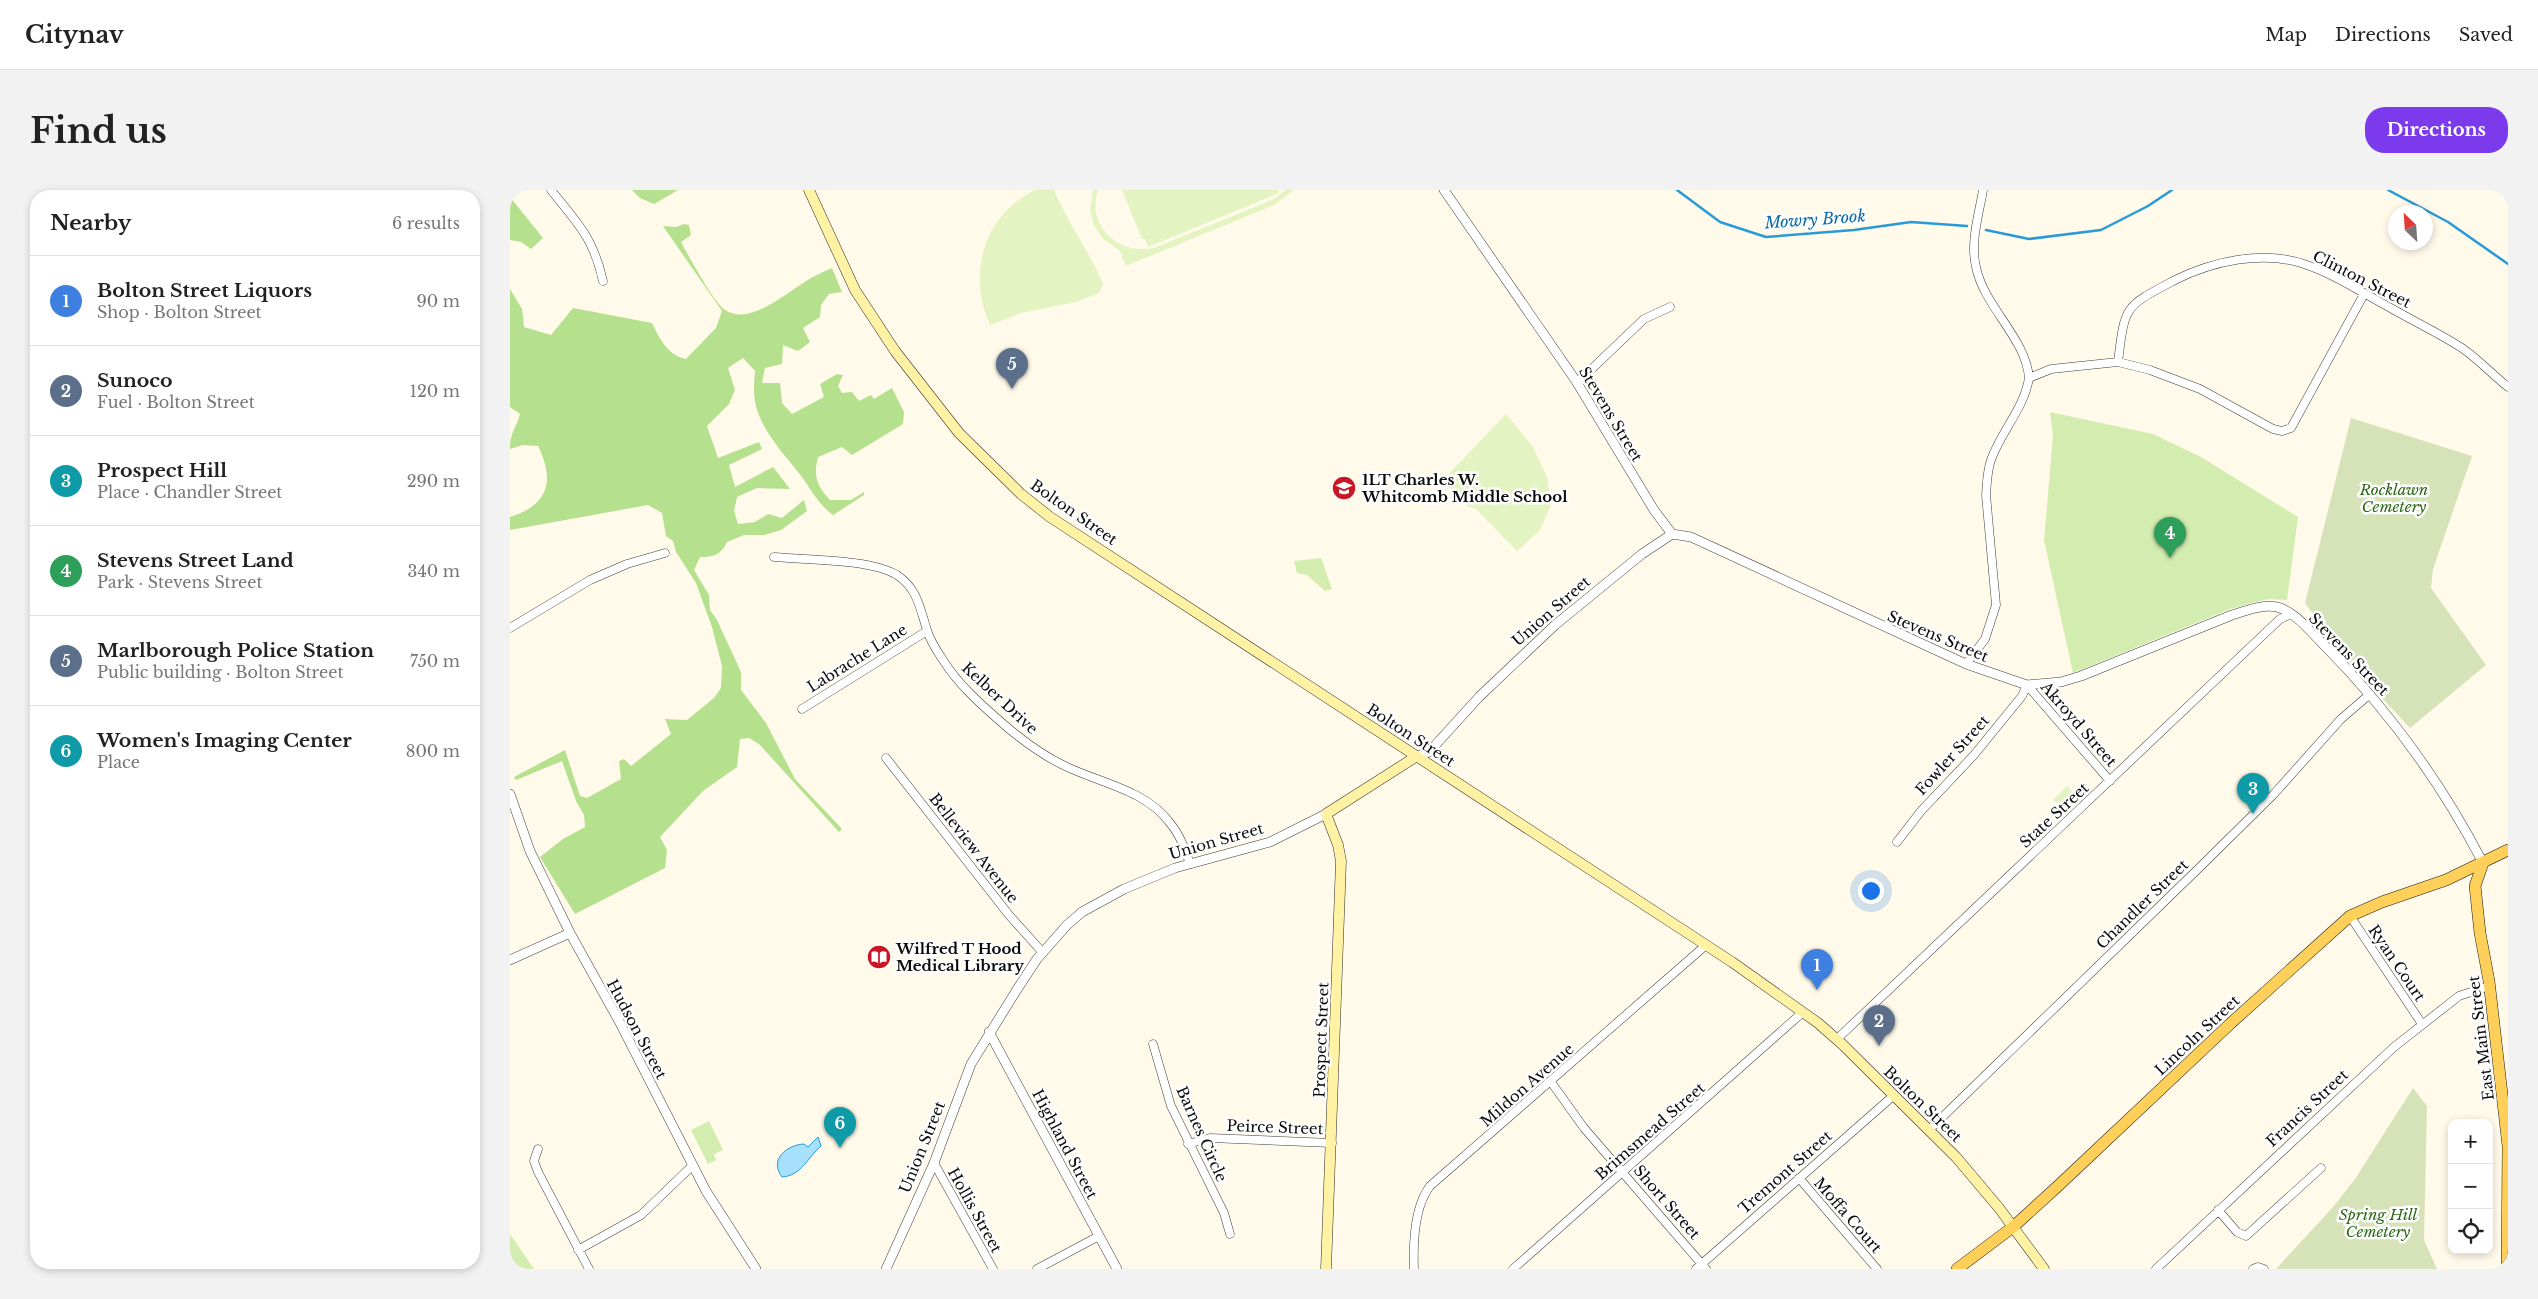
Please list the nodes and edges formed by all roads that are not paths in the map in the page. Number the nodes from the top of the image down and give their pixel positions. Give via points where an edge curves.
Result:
1 (551, 190) edge
2 (809, 190) edge
3 (1444, 190) edge
4 (1983, 190) edge
5 (603, 281) dead end
6 (2364, 294) junction
7 (1670, 307) dead end
8 (2118, 362) junction
9 (2029, 378) junction
10 (1577, 383) junction
11 (2508, 387) edge
12 (1672, 534) junction
13 (665, 553) dead end
14 (774, 557) dead end
15 (2291, 614) junction
16 (510, 628) edge
17 (927, 631) junction
18 (1966, 664) junction
19 (2027, 685) junction
20 (2370, 694) junction
21 (802, 708) dead end
22 (1416, 756) junction
23 (886, 758) dead end
24 (2110, 781) junction
25 (510, 794) edge
26 (1326, 814) junction
27 (1897, 842) dead end
28 (2508, 850) edge
29 (2483, 863) junction
30 (1190, 864) junction
31 (2350, 916) junction
32 (570, 933) junction
33 (1706, 945) junction
34 (1042, 953) junction
35 (510, 960) edge
36 (2489, 986) junction
37 (1803, 1012) junction
38 (2422, 1024) junction
39 (989, 1032) junction
40 (1837, 1039) junction
41 (1153, 1044) dead end
42 (1552, 1082) junction
43 (1893, 1096) junction
44 (1929, 1130) junction
45 (1332, 1143) junction
46 (1188, 1144) junction
47 (538, 1149) dead end
48 (934, 1164) junction
49 (692, 1166) junction
50 (2321, 1168) dead end
51 (1624, 1172) junction
52 (1799, 1178) junction
53 (2508, 1206) edge
54 (2218, 1210) junction
55 (2013, 1227) junction
56 (1230, 1234) dead end
57 (1099, 1236) junction
58 (578, 1250) junction
59 (1701, 1267) edge
60 (589, 1269) edge
61 (756, 1269) edge
62 (886, 1269) edge
63 (993, 1269) edge
64 (1037, 1269) edge
65 (1117, 1269) edge
66 (1326, 1269) edge
67 (1414, 1269) edge
68 (1513, 1269) edge
69 (1876, 1269) edge
70 (1957, 1269) edge
71 (2044, 1269) edge
72 (2156, 1269) edge
73 (2253, 1269) edge
74 (2264, 1269) edge
75 (2507, 1269) edge

1 - 5 street via 591,241
2 - 22 main road, Bolton Street via 855,290 874,321 949,421 1015,489 1050,516
3 - 10 street, Stevens Street
4 - 9 street via 1975,236 1976,266 1985,292 2022,352
6 - 8 street, Clinton Street via 2303,264 2258,259 2214,265 2181,277 2136,302 2124,318
6 - 8 street via 2290,428 2282,431 2273,430 2200,389
6 - 11 street, Clinton Street via 2463,348
7 - 10 street via 1644,319
8 - 9 street via 2051,370
9 - 18 street via 2026,395 1994,454 1987,478 1996,605 1985,639
10 - 12 street, Stevens Street
12 - 18 street, Stevens Street via 1691,538
12 - 22 street, Union Street via 1555,625 1485,692 1429,752
13 - 16 street via 627,564 590,580
14 - 17 street, Kelber Drive via 856,564 889,571 910,586
15 - 19 street, Stevens Street via 2276,607 2253,609 2202,626 2081,676 2061,682
15 - 20 street, Stevens Street
15 - 24 street, State Street via 2280,619
17 - 21 street, Labrache Lane
17 - 30 street, Kelber Drive via 955,677 1007,727 1046,756 1139,797 1156,809 1170,822
18 - 19 street, Stevens Street
19 - 24 street, Akroyd Street
19 - 27 street, Fowler Street via 2022,696 1974,755 1921,811
20 - 29 street, Stevens Street via 2407,741 2463,824
20 - 44 street, Chandler Street via 2341,719 2273,795
22 - 26 main road, Union Street
22 - 33 main road, Bolton Street
23 - 34 street, Belleview Avenue
24 - 40 street, State Street
25 - 32 street, Hudson Street via 530,851
26 - 30 street, Union Street via 1270,842
26 - 45 main road, Prospect Street via 1341,861
28 - 29 main road
29 - 31 main road, Lincoln Street
29 - 36 main road, East Main Street via 2475,886
30 - 34 street, Union Street via 1124,889 1089,908 1067,925
31 - 38 street, Ryan Court
31 - 55 main road, Lincoln Street
32 - 35 street
32 - 49 street, Hudson Street
33 - 37 main road, Bolton Street
33 - 42 street, Mildon Avenue
34 - 39 street, Union Street
36 - 38 street, Francis Street via 2459,996
36 - 53 main road, East Main Street via 2508,1146
37 - 40 main road, Bolton Street
37 - 51 street, Brimsmead Street
38 - 54 street, Francis Street
39 - 48 street, Union Street via 971,1064
39 - 57 street, Highland Street
40 - 43 main road, Bolton Street
41 - 46 street, Barnes Circle via 1171,1106
42 - 51 street, Short Street via 1584,1128
42 - 67 street, Mildon Avenue via 1441,1176 1422,1197
43 - 44 main road, Bolton Street
43 - 52 street, Tremont Street
44 - 55 main road, Bolton Street via 1978,1182
45 - 46 street, Peirce Street via 1210,1138
45 - 66 main road, Prospect Street
46 - 56 street, Barnes Circle via 1224,1213
47 - 58 street via 534,1161
48 - 62 street, Union Street
48 - 63 street, Hollis Street
49 - 58 street via 641,1215
49 - 61 street, Hudson Street
50 - 54 street via 2246,1236 2237,1232
51 - 59 street, Short Street
51 - 68 street, Brimsmead Street
52 - 59 street, Tremont Street
52 - 69 street, Moffa Court
53 - 75 main road, East Main Street
54 - 72 street, Francis Street
55 - 70 main road, Lincoln Street
55 - 71 main road, Bolton Street
57 - 64 street
57 - 65 street, Highland Street
58 - 60 street
73 - 74 street

